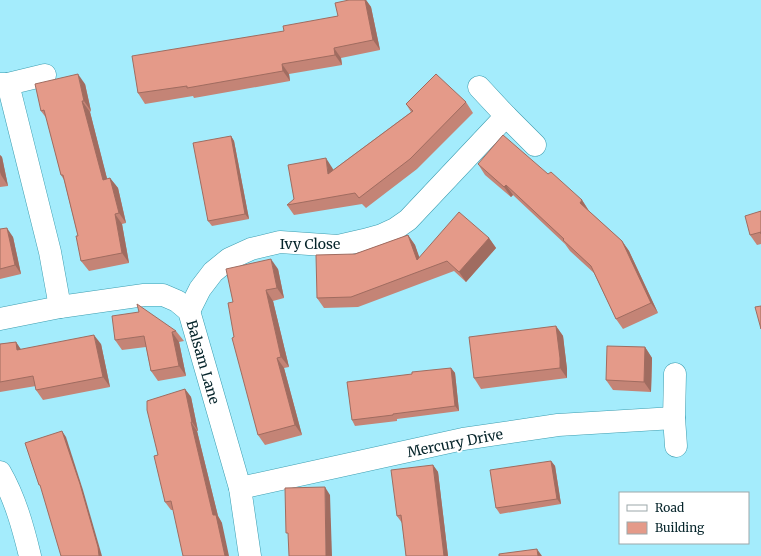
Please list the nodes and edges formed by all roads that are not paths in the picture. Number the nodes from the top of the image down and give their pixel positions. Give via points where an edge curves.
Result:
1 (46, 75) dead end
2 (4, 84) edge
3 (479, 87) dead end
4 (506, 116) junction
5 (535, 145) dead end
6 (60, 307) junction
7 (189, 311) junction
8 (0, 319) edge
9 (675, 374) dead end
10 (674, 418) junction
11 (676, 446) dead end
12 (0, 472) edge
13 (240, 488) junction
14 (30, 556) edge
15 (250, 556) edge

1 - 2 street
2 - 6 street via 48,244
3 - 4 street
4 - 5 street
4 - 7 street, Ivy Close via 408,220 396,229 338,246 280,242 251,249 229,259 213,272 200,289
6 - 7 street, Balsam Lane via 144,295 163,295 177,301
6 - 8 street, Balsam Lane
7 - 13 street, Balsam Lane
9 - 10 street
10 - 11 street
10 - 13 street, Mercury Drive via 558,426 464,439
12 - 14 street via 12,497
13 - 15 street, Balsam Lane

